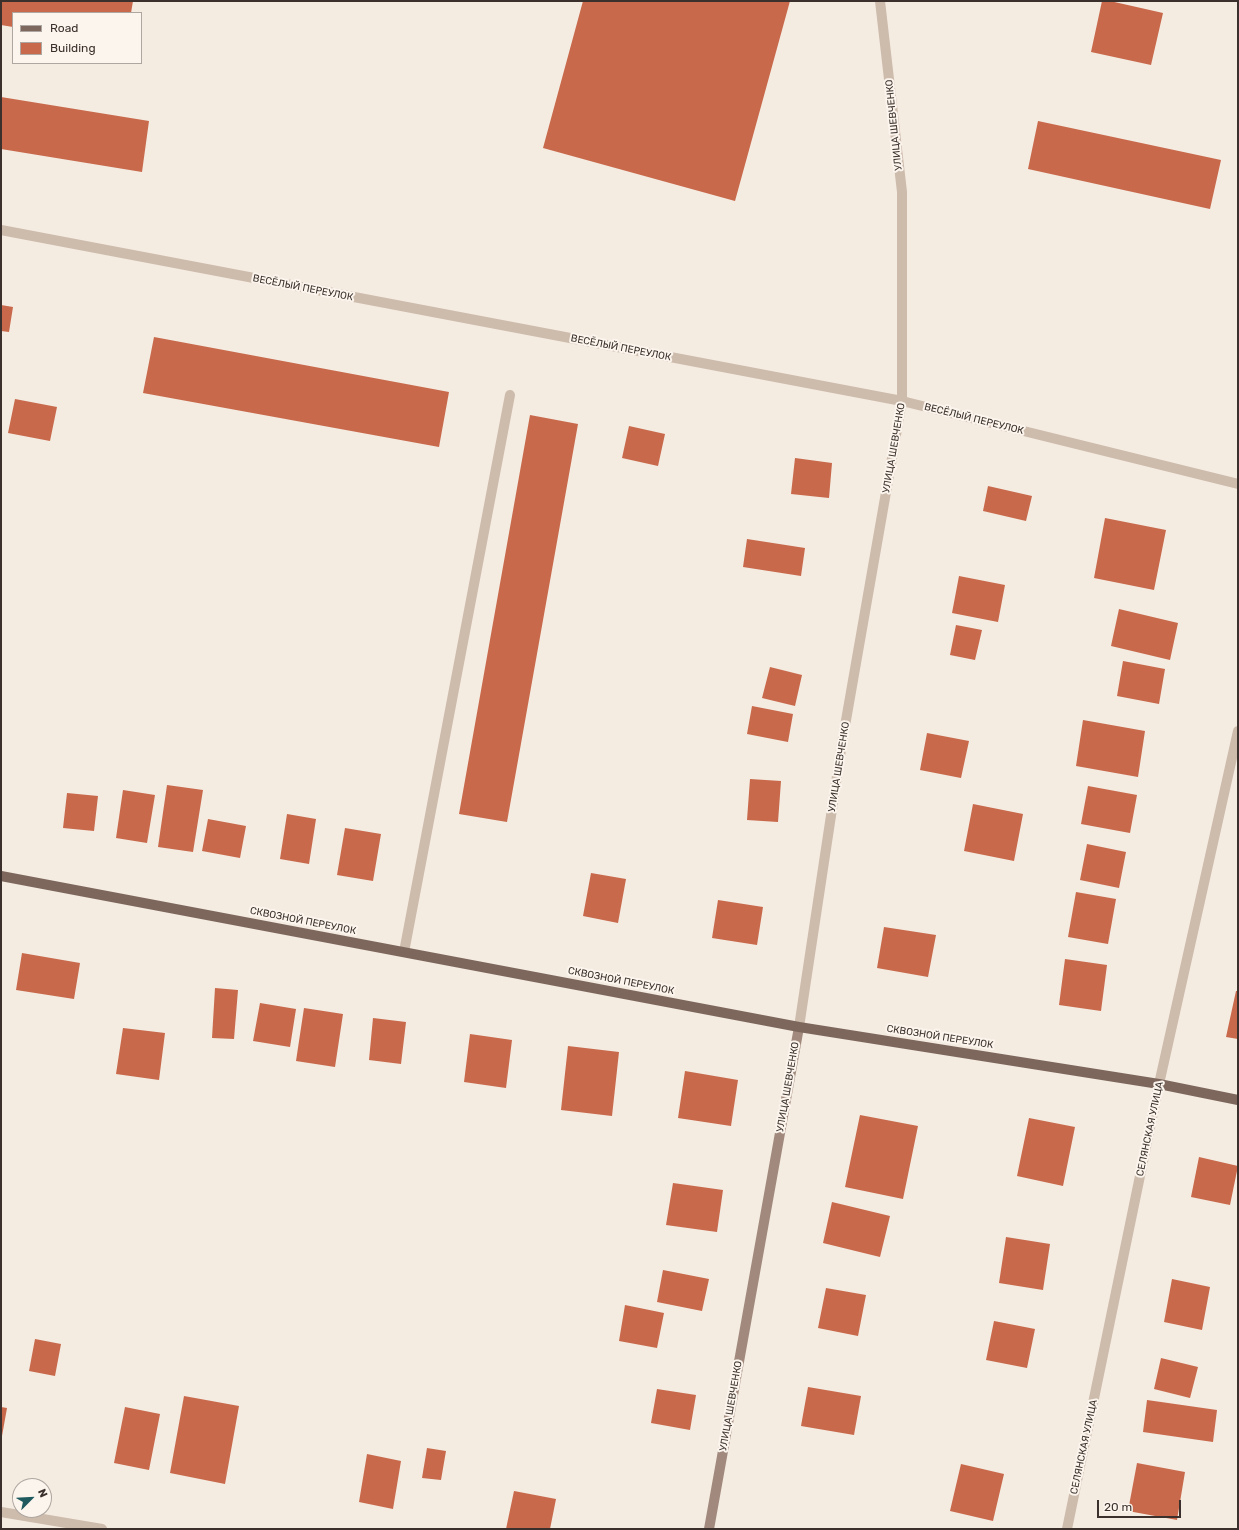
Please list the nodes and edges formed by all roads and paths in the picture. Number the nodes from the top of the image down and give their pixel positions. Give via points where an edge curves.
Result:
1 (880, 1) edge
2 (1, 230) edge
3 (510, 395) dead end
4 (902, 401) junction
5 (1238, 484) edge
6 (1238, 731) edge
7 (1, 876) edge
8 (404, 952) junction
9 (799, 1027) junction
10 (1159, 1084) junction
11 (1238, 1100) edge
12 (1, 1512) edge
13 (102, 1529) edge
14 (709, 1529) edge
15 (1067, 1529) edge

1 - 4 street, УЛИЦА ШЕВЧЕНКО via 902,192
2 - 4 street, ВЕСЁЛЫЙ ПЕРЕУЛОК
3 - 8 street
4 - 5 street, ВЕСЁЛЫЙ ПЕРЕУЛОК
4 - 9 street, УЛИЦА ШЕВЧЕНКО via 842,743
6 - 10 street, СЕЛЯНСКАЯ УЛИЦА
7 - 8 main road, СКВОЗНОЙ ПЕРЕУЛОК
8 - 9 main road, СКВОЗНОЙ ПЕРЕУЛОК
9 - 10 main road, СКВОЗНОЙ ПЕРЕУЛОК
9 - 14 street, УЛИЦА ШЕВЧЕНКО
10 - 11 main road, СКВОЗНОЙ ПЕРЕУЛОК
10 - 15 street, СЕЛЯНСКАЯ УЛИЦА
12 - 13 street

